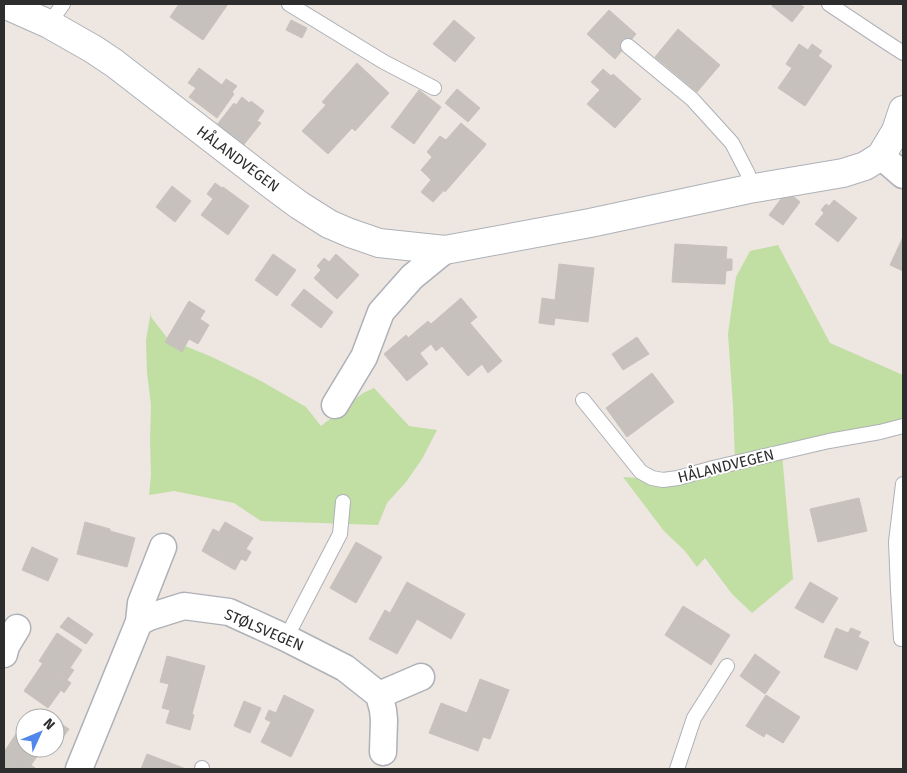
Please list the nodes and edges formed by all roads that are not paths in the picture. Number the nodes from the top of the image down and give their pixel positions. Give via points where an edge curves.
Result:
1 (4, 4) edge
2 (289, 4) edge
3 (829, 4) edge
4 (56, 14) edge
5 (628, 46) dead end
6 (903, 53) edge
7 (434, 88) dead end
8 (903, 110) edge
9 (881, 156) junction
10 (903, 175) edge
11 (749, 189) junction
12 (445, 250) junction
13 (583, 400) dead end
14 (335, 405) dead end
15 (903, 426) edge
16 (903, 484) edge
17 (343, 502) dead end
18 (163, 547) dead end
19 (139, 622) junction
20 (17, 628) dead end
21 (286, 638) junction
22 (902, 639) dead end
23 (4, 654) edge
24 (726, 666) dead end
25 (421, 677) dead end
26 (379, 696) junction
27 (383, 752) dead end
28 (79, 769) edge
29 (677, 769) edge

1 - 4 main road, HÅLANDVEGEN
2 - 7 lane via 384,62
3 - 6 lane
4 - 12 main road, HÅLANDVEGEN via 92,49 328,224 379,243
5 - 11 lane via 692,99 732,144 748,174
8 - 9 main road via 896,131
9 - 10 street
9 - 11 main road, HÅLANDVEGEN via 865,166 843,173
11 - 12 main road, HÅLANDVEGEN
12 - 14 street, HÅLANDVEGEN via 412,276 381,312 364,357
13 - 15 lane, HÅLANDVEGEN via 641,472 663,480
16 - 22 lane via 896,542
17 - 21 lane via 340,534
18 - 19 street via 141,603
19 - 21 street, STØLSVEGEN via 184,606 229,612
19 - 28 street
20 - 23 street
21 - 26 street, STØLSVEGEN via 345,668
24 - 29 lane via 694,718
25 - 26 street
26 - 27 street via 384,720

